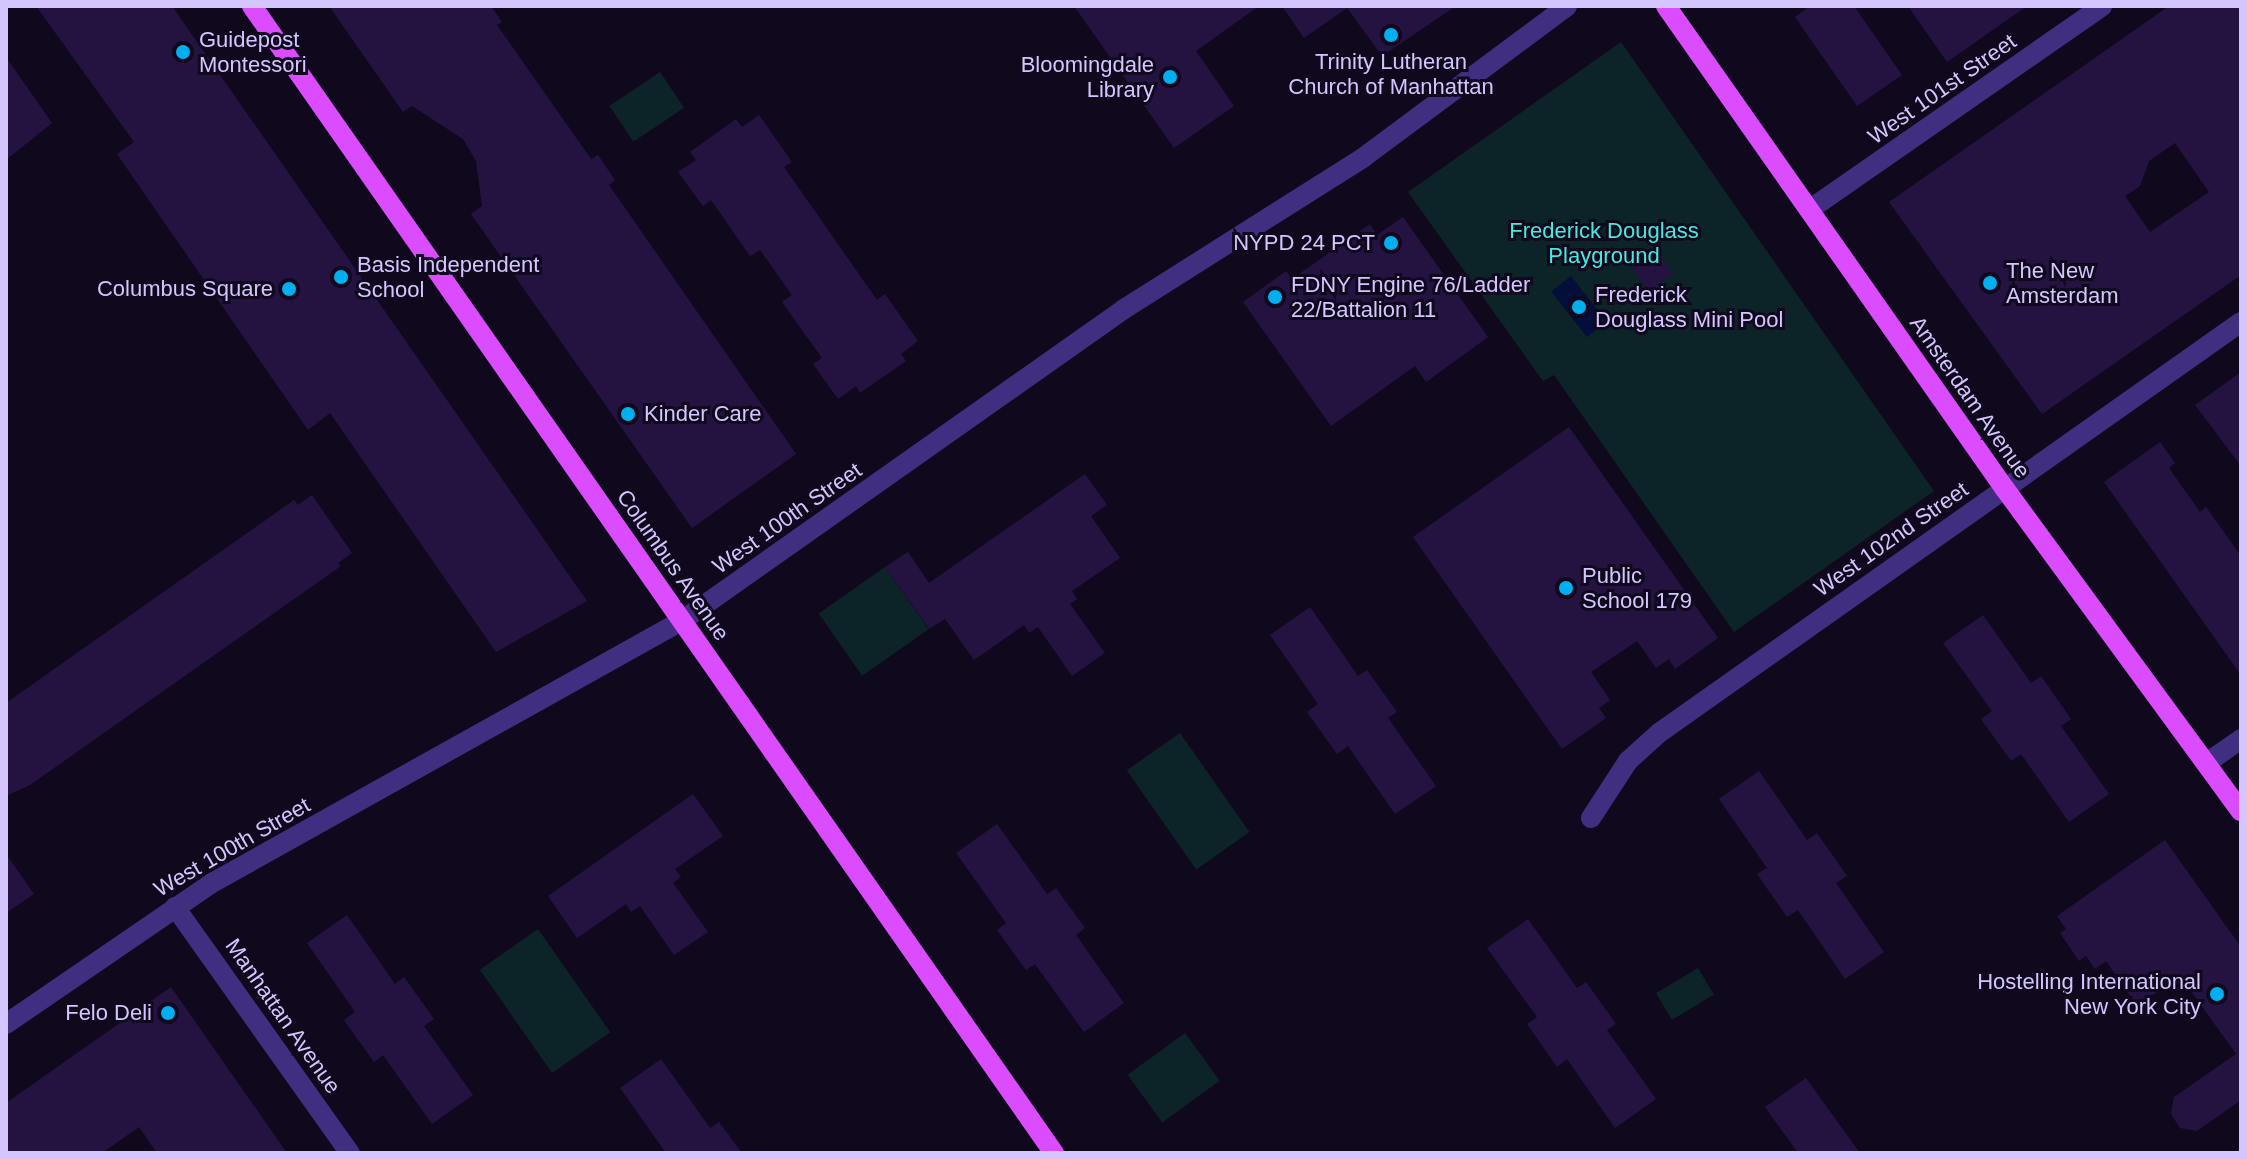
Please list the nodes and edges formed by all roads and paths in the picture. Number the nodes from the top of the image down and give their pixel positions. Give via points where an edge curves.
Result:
1 (252, 6) edge
2 (1567, 6) edge
3 (1666, 6) edge
4 (2102, 6) edge
5 (1809, 210) junction
6 (2241, 322) edge
7 (2005, 489) junction
8 (683, 620) junction
9 (2241, 739) edge
10 (2208, 762) junction
11 (2241, 811) edge
12 (1591, 818) dead end
13 (175, 907) junction
14 (6, 1024) edge
15 (350, 1153) edge
16 (1054, 1153) edge

1 - 8 main road, Columbus Avenue
2 - 8 street, West 100th Street via 1364,157 1124,309
3 - 5 main road, Amsterdam Avenue
4 - 5 street, West 101st Street
5 - 7 main road, Amsterdam Avenue
6 - 7 street, West 102nd Street
7 - 10 main road, Amsterdam Avenue
7 - 12 street, West 102nd Street via 1659,733 1628,761
8 - 13 street, West 100th Street
8 - 16 main road, Columbus Avenue
9 - 10 street
10 - 11 main road, Amsterdam Avenue
13 - 14 street, West 100th Street
13 - 15 street, Manhattan Avenue

